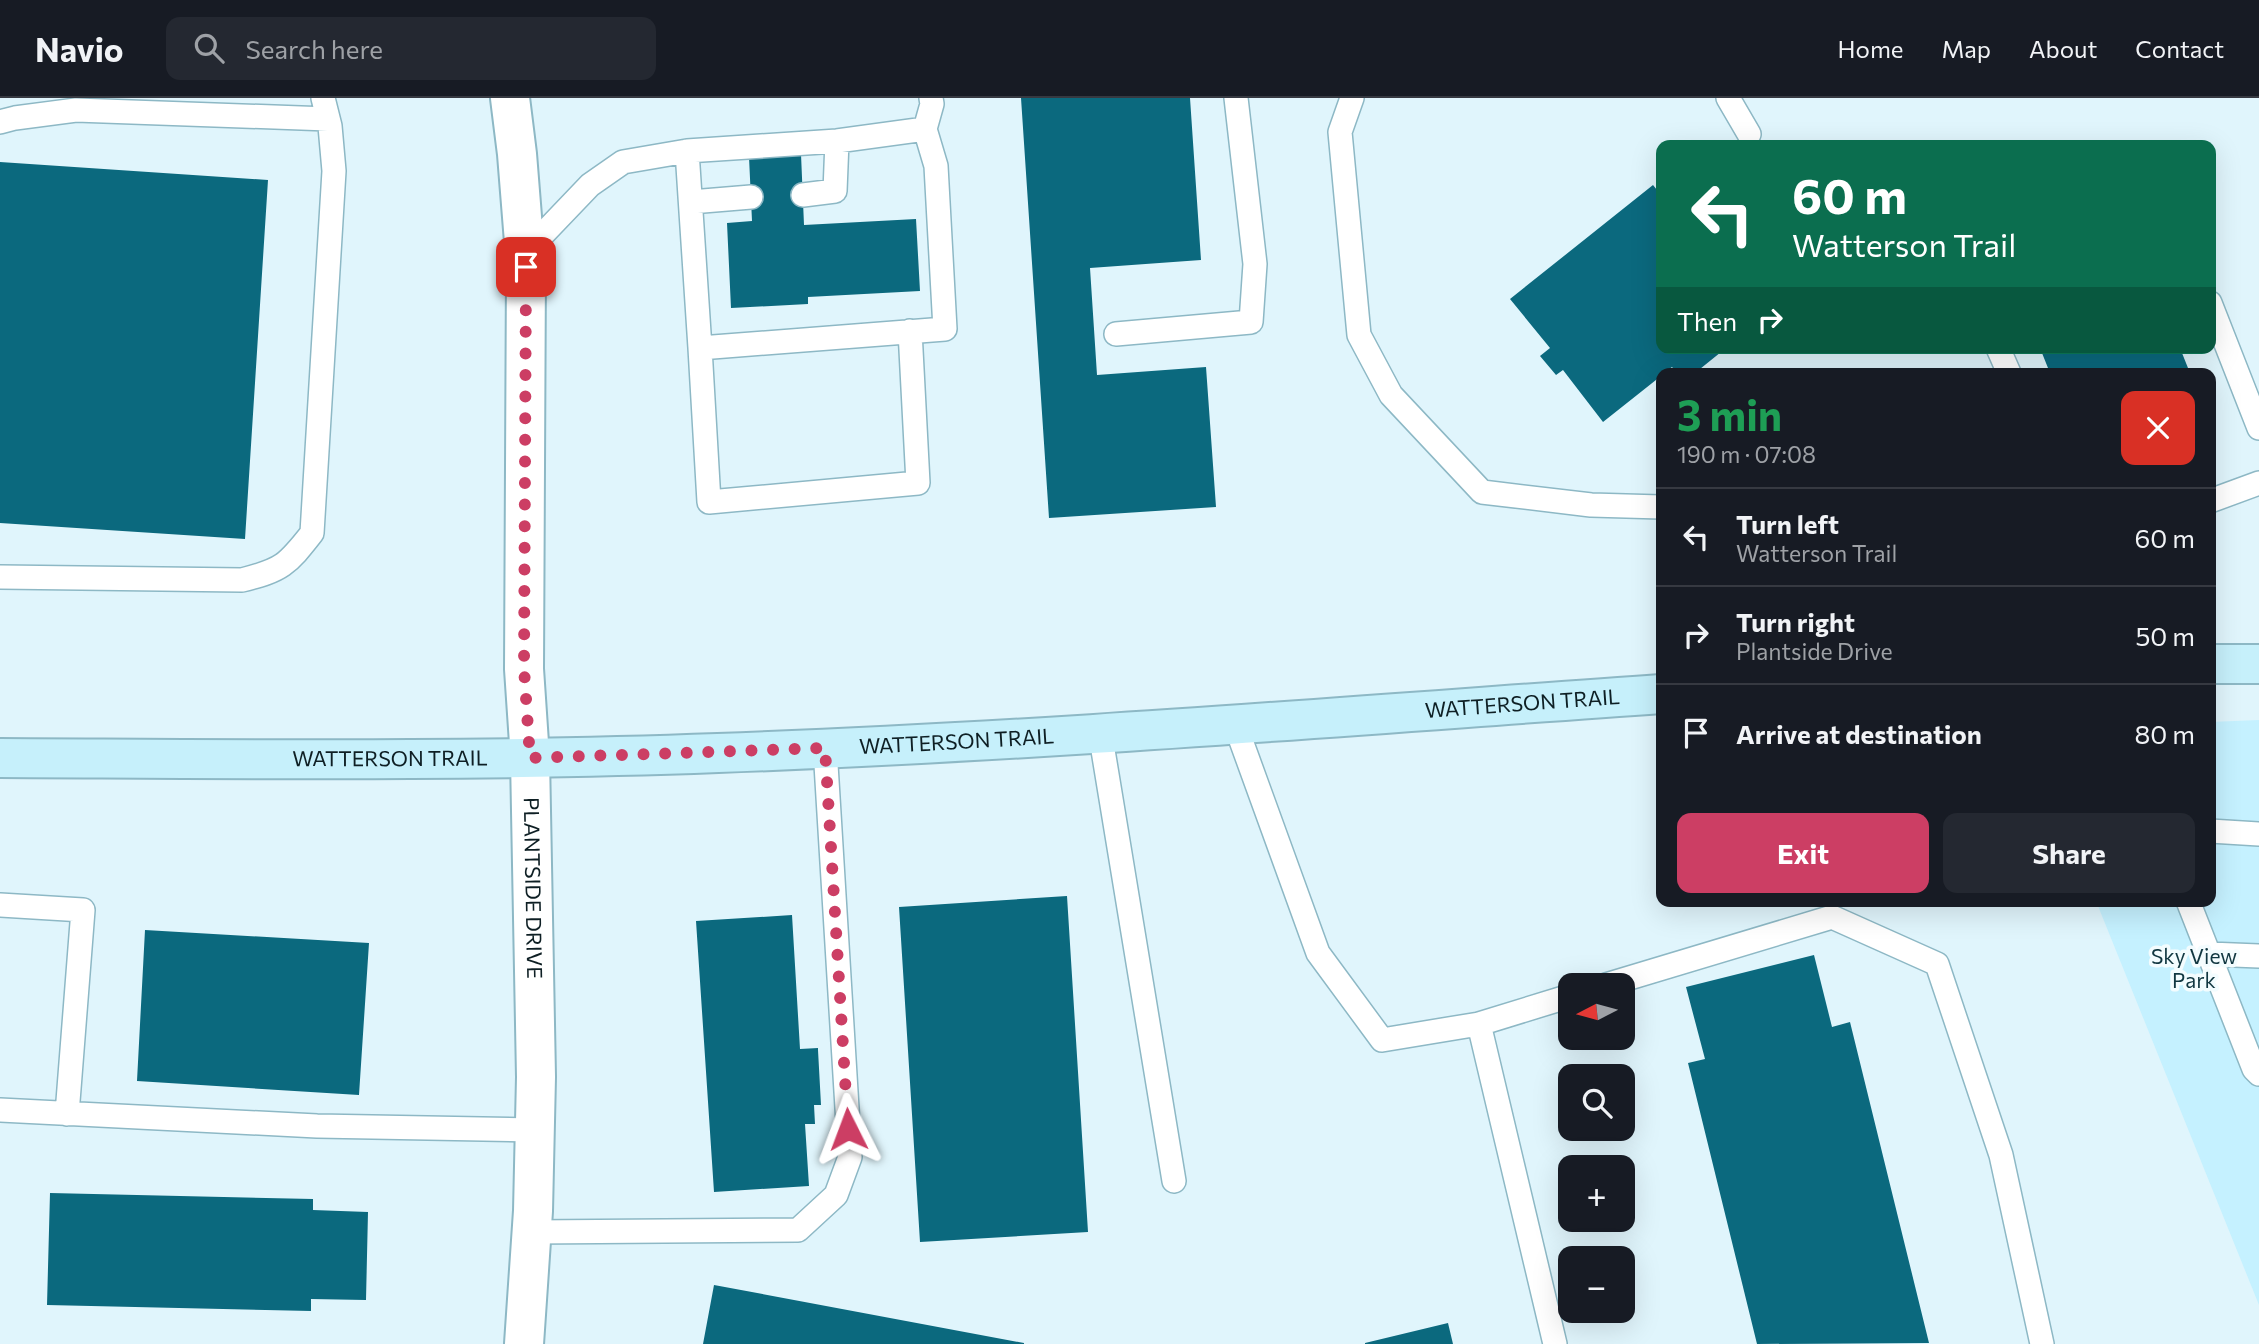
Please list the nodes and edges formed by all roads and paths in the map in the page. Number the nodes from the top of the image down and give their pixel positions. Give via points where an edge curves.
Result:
1 (510, 98) edge
2 (931, 98) edge
3 (1236, 98) edge
4 (1352, 98) edge
5 (1728, 98) edge
6 (326, 109) edge
7 (0, 122) edge
8 (925, 129) junction
9 (1749, 134) dead end
10 (837, 141) junction
11 (687, 151) junction
12 (803, 195) dead end
13 (751, 197) dead end
14 (691, 202) junction
15 (524, 254) junction
16 (2216, 318) edge
17 (910, 331) junction
18 (1116, 334) dead end
19 (700, 348) junction
20 (2259, 428) edge
21 (2259, 483) edge
22 (2216, 498) edge
23 (1656, 507) edge
24 (0, 577) edge
25 (2216, 664) edge
26 (2259, 664) edge
27 (1656, 694) edge
28 (1235, 724) junction
29 (1100, 732) junction
30 (825, 748) junction
31 (0, 758) edge
32 (530, 758) junction
33 (2216, 831) edge
34 (2259, 834) edge
35 (0, 905) edge
36 (2190, 907) edge
37 (2209, 954) junction
38 (2259, 956) edge
39 (1635, 976) edge
40 (1558, 1000) edge
41 (1479, 1024) junction
42 (2259, 1074) edge
43 (0, 1110) edge
44 (68, 1114) junction
45 (534, 1130) junction
46 (1174, 1181) dead end
47 (532, 1233) junction
48 (524, 1344) edge
49 (1555, 1344) edge
50 (2042, 1344) edge

1 - 15 street, PLANTSIDE DRIVE
2 - 8 lane
3 - 18 lane via 1255,264 1251,322
4 - 23 lane via 1340,132 1359,335 1391,395 1482,492 1591,505
5 - 9 lane
6 - 7 lane via 76,110
6 - 24 lane via 334,171 312,533 274,572 242,580
8 - 10 lane
8 - 17 lane via 936,166 945,328
10 - 11 lane
10 - 12 lane via 835,191
11 - 14 lane
11 - 15 lane via 624,162 590,185
13 - 14 lane
14 - 19 lane
15 - 32 street, PLANTSIDE DRIVE via 524,668
16 - 20 lane
17 - 19 lane
17 - 19 lane via 918,484 709,502
21 - 22 lane
25 - 26 main road
27 - 28 main road, WATTERSON TRAIL
28 - 29 main road, WATTERSON TRAIL
28 - 41 lane via 1318,953 1382,1040
29 - 30 main road, WATTERSON TRAIL
29 - 46 lane
30 - 32 main road, WATTERSON TRAIL
30 - 47 lane via 850,1157 836,1195 798,1230
31 - 32 main road, WATTERSON TRAIL
32 - 45 street, PLANTSIDE DRIVE
33 - 34 lane
35 - 44 lane via 83,910
36 - 37 lane
37 - 38 lane
37 - 42 lane
39 - 50 lane via 1832,917 1937,964 2001,1155
40 - 41 lane
41 - 49 lane
43 - 44 lane
44 - 45 lane
45 - 47 street, PLANTSIDE DRIVE
47 - 48 street, PLANTSIDE DRIVE

